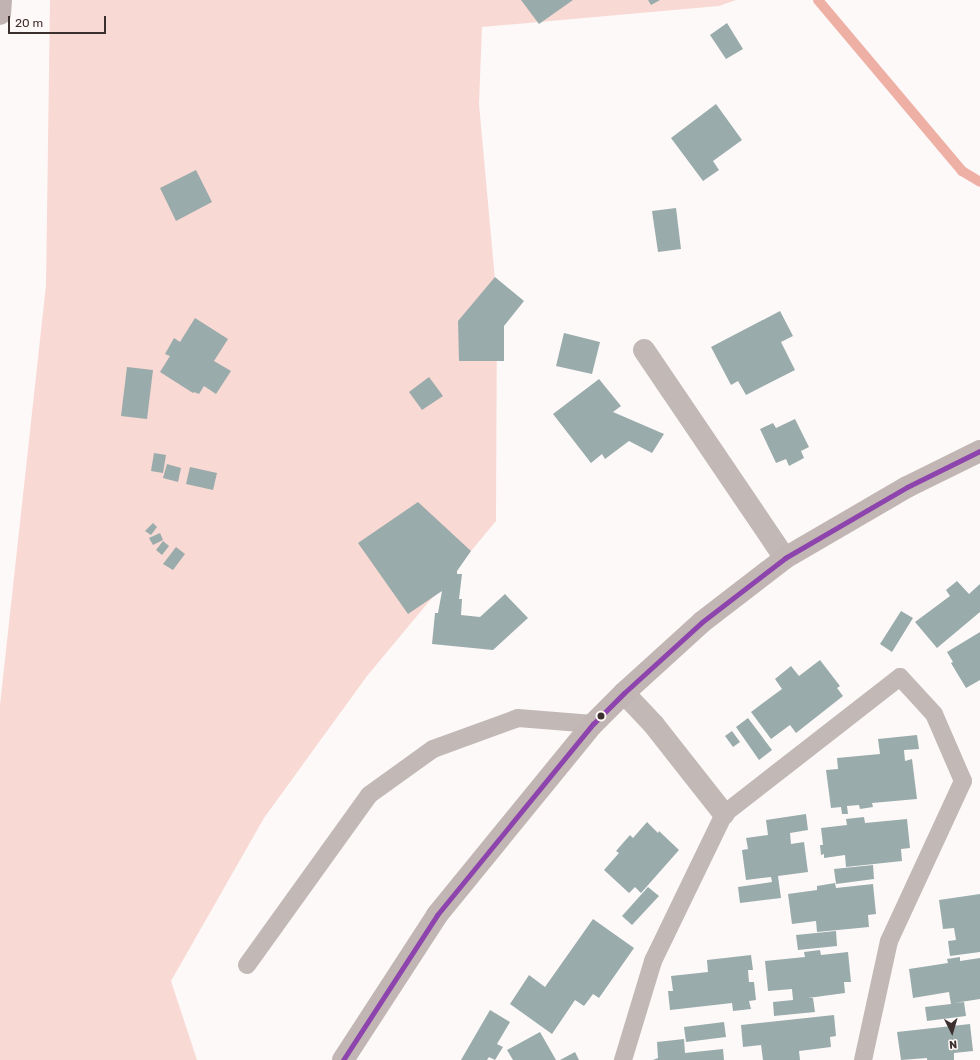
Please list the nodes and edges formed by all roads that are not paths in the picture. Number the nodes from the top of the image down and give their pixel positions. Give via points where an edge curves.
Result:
1 (1, 0) edge
2 (0, 14) edge
3 (644, 350) dead end
4 (980, 451) edge
5 (785, 558) junction
6 (624, 693) junction
7 (593, 724) junction
8 (724, 814) junction
9 (247, 965) dead end
10 (343, 1060) edge
11 (623, 1060) edge
12 (863, 1060) edge

1 - 2 highway
3 - 5 street
4 - 5 main road via 907,487
5 - 6 main road via 702,622
6 - 7 main road
6 - 8 street via 654,725
7 - 9 lane via 518,718 432,749 368,795
7 - 10 main road via 437,915
8 - 11 lane via 653,961
8 - 12 lane via 900,677 934,714 963,781 889,941

